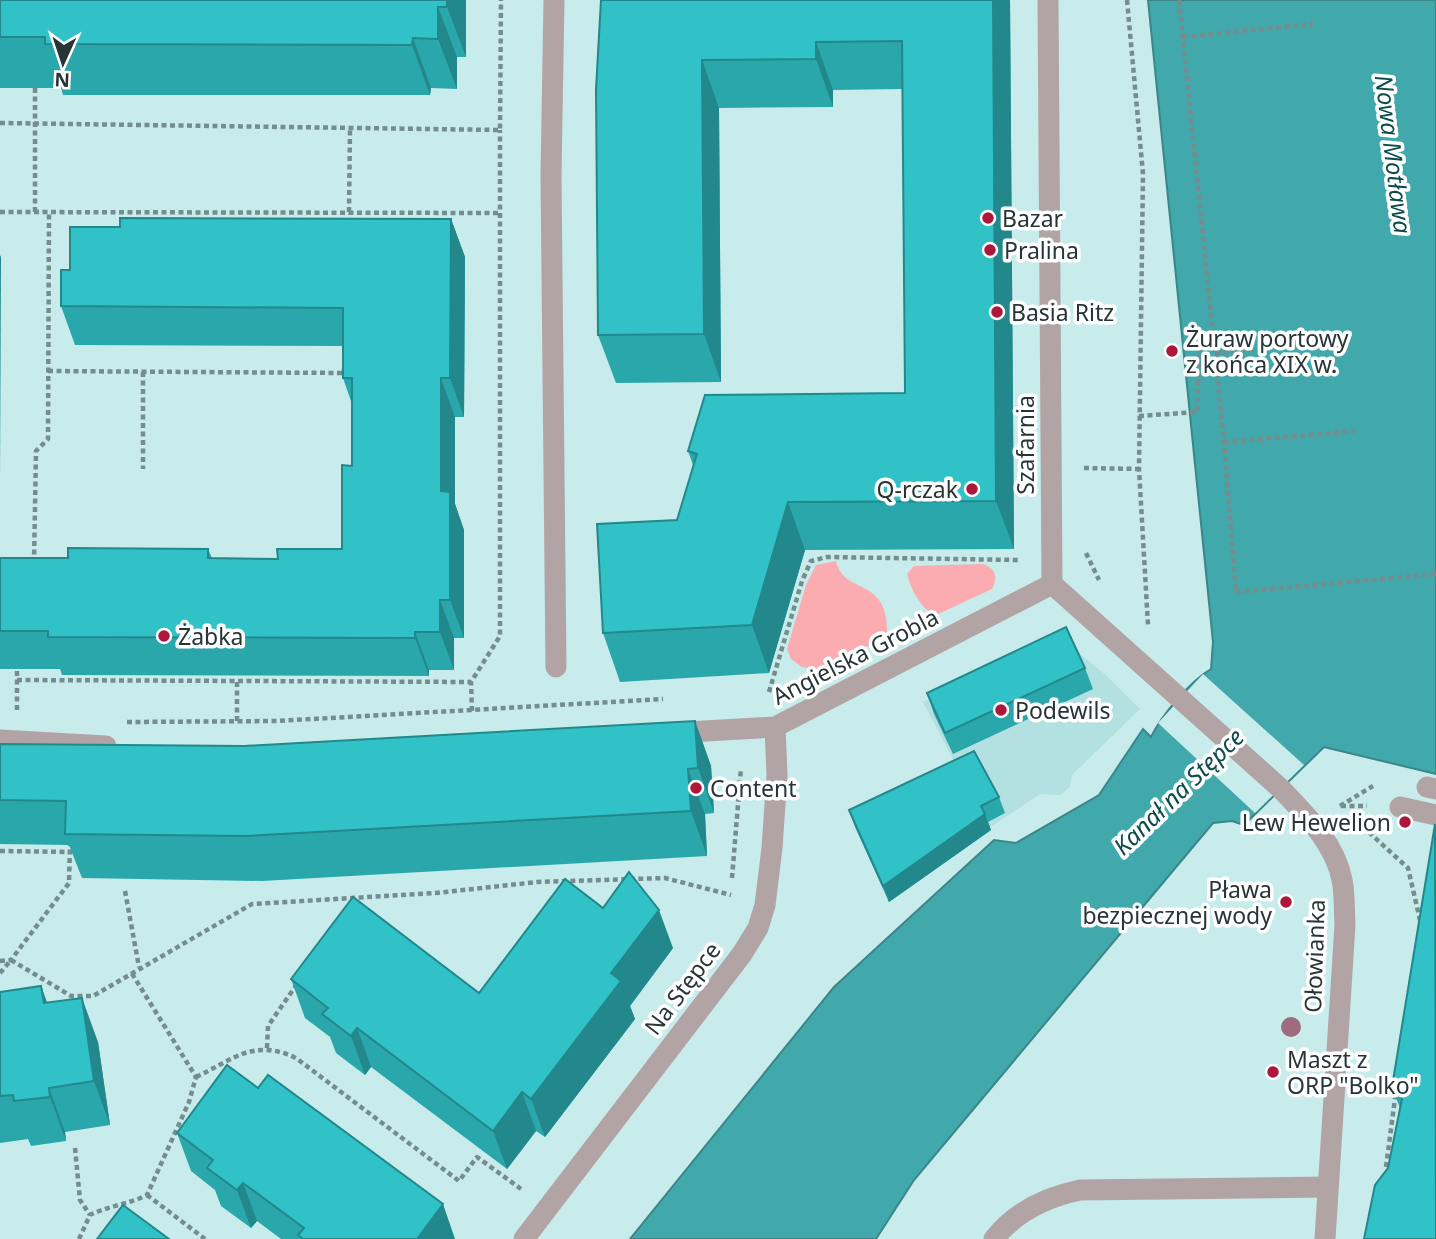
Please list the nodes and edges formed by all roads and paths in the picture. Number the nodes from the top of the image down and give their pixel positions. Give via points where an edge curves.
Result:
1 (501, 0) edge
2 (554, 0) edge
3 (1048, 0) edge
4 (1127, 0) edge
5 (1179, 0) edge
6 (1313, 24) dead end
7 (1183, 37) junction
8 (35, 84) edge
9 (0, 123) edge
10 (35, 124) junction
11 (350, 128) junction
12 (500, 130) junction
13 (0, 212) edge
14 (35, 212) junction
15 (49, 212) junction
16 (347, 212) junction
17 (499, 213) junction
18 (345, 226) edge
19 (1347, 340) dead end
20 (1214, 342) junction
21 (1215, 353) junction
22 (344, 359) edge
23 (48, 371) junction
24 (143, 372) junction
25 (1139, 416) junction
26 (1355, 430) dead end
27 (1224, 442) junction
28 (143, 468) dead end
29 (1080, 468) dead end
30 (1139, 469) junction
31 (1084, 550) dead end
32 (1015, 567) dead end
33 (34, 570) edge
34 (1436, 574) edge
35 (1099, 581) dead end
36 (1052, 584) junction
37 (1149, 638) dead end
38 (17, 666) edge
39 (556, 667) dead end
40 (17, 680) junction
41 (237, 681) junction
42 (471, 682) junction
43 (756, 693) dead end
44 (675, 698) dead end
45 (472, 711) junction
46 (17, 717) dead end
47 (237, 721) junction
48 (124, 722) dead end
49 (775, 727) junction
50 (646, 735) edge
51 (0, 740) edge
52 (124, 747) edge
53 (1375, 785) dead end
54 (1331, 798) dead end
55 (1340, 806) junction
56 (1401, 807) dead end
57 (1436, 816) edge
58 (70, 845) edge
59 (0, 851) edge
60 (69, 852) junction
61 (125, 891) dead end
62 (731, 895) dead end
63 (353, 896) junction
64 (347, 908) edge
65 (1419, 928) edge
66 (11, 960) junction
67 (0, 961) edge
68 (139, 967) junction
69 (131, 972) junction
70 (0, 973) edge
71 (302, 977) edge
72 (267, 1048) junction
73 (196, 1077) junction
74 (1397, 1087) edge
75 (75, 1148) dead end
76 (1386, 1167) junction
77 (1396, 1169) edge
78 (1383, 1179) edge
79 (1327, 1187) junction
80 (147, 1195) junction
81 (547, 1209) junction
82 (90, 1215) junction
83 (79, 1239) edge
84 (205, 1239) edge
85 (524, 1239) edge
86 (994, 1239) edge
87 (1325, 1239) edge

1 - 12 path
2 - 39 street via 551,176
3 - 36 street, Szafarnia
4 - 25 path via 1143,174
5 - 7 path
6 - 7 path
7 - 20 path
8 - 10 path
9 - 10 path
10 - 11 path
10 - 14 path
11 - 12 path
11 - 16 path
12 - 17 path
13 - 14 path
14 - 15 path
15 - 16 path
15 - 23 path
16 - 17 path
16 - 18 path
17 - 42 path via 500,636
19 - 21 path
20 - 21 path
20 - 25 path via 1200,345 1196,412
21 - 27 path
22 - 24 path via 344,373
23 - 24 path
23 - 33 path via 48,439 36,451
24 - 28 path
25 - 30 path
26 - 27 path
27 - 34 path via 1236,592
29 - 30 path
30 - 37 path
31 - 35 path
32 - 43 path via 1019,558 827,557 811,561 772,692
36 - 49 street, Angielska Grobla
36 - 79 street, Ołowianka via 1280,788 1330,847 1342,878 1345,925
38 - 40 path
40 - 41 path
40 - 46 path
41 - 42 path
41 - 47 path
42 - 45 path
44 - 45 path
45 - 47 path
47 - 48 path
49 - 50 street, Angielska Grobla
49 - 81 street, Na Stępce via 772,848 758,928
51 - 52 street
53 - 55 path
54 - 55 path
55 - 65 path via 1408,868
56 - 57 street
58 - 60 path
59 - 60 path
60 - 66 path via 69,883
61 - 68 path
62 - 63 path via 665,878 537,881
63 - 64 path
63 - 68 path via 252,904
66 - 67 path
66 - 69 path via 71,996 93,996
66 - 70 path
68 - 69 path
69 - 73 path
71 - 72 path via 268,1026
72 - 73 path
72 - 81 path via 296,1058 459,1181 477,1157
73 - 80 path
74 - 76 path
75 - 82 path via 80,1200
76 - 77 path
76 - 78 path
79 - 86 street via 1080,1190 1051,1196
79 - 87 street, Ołowianka
80 - 82 path
80 - 84 path
81 - 85 street, Na Stępce
82 - 83 path

